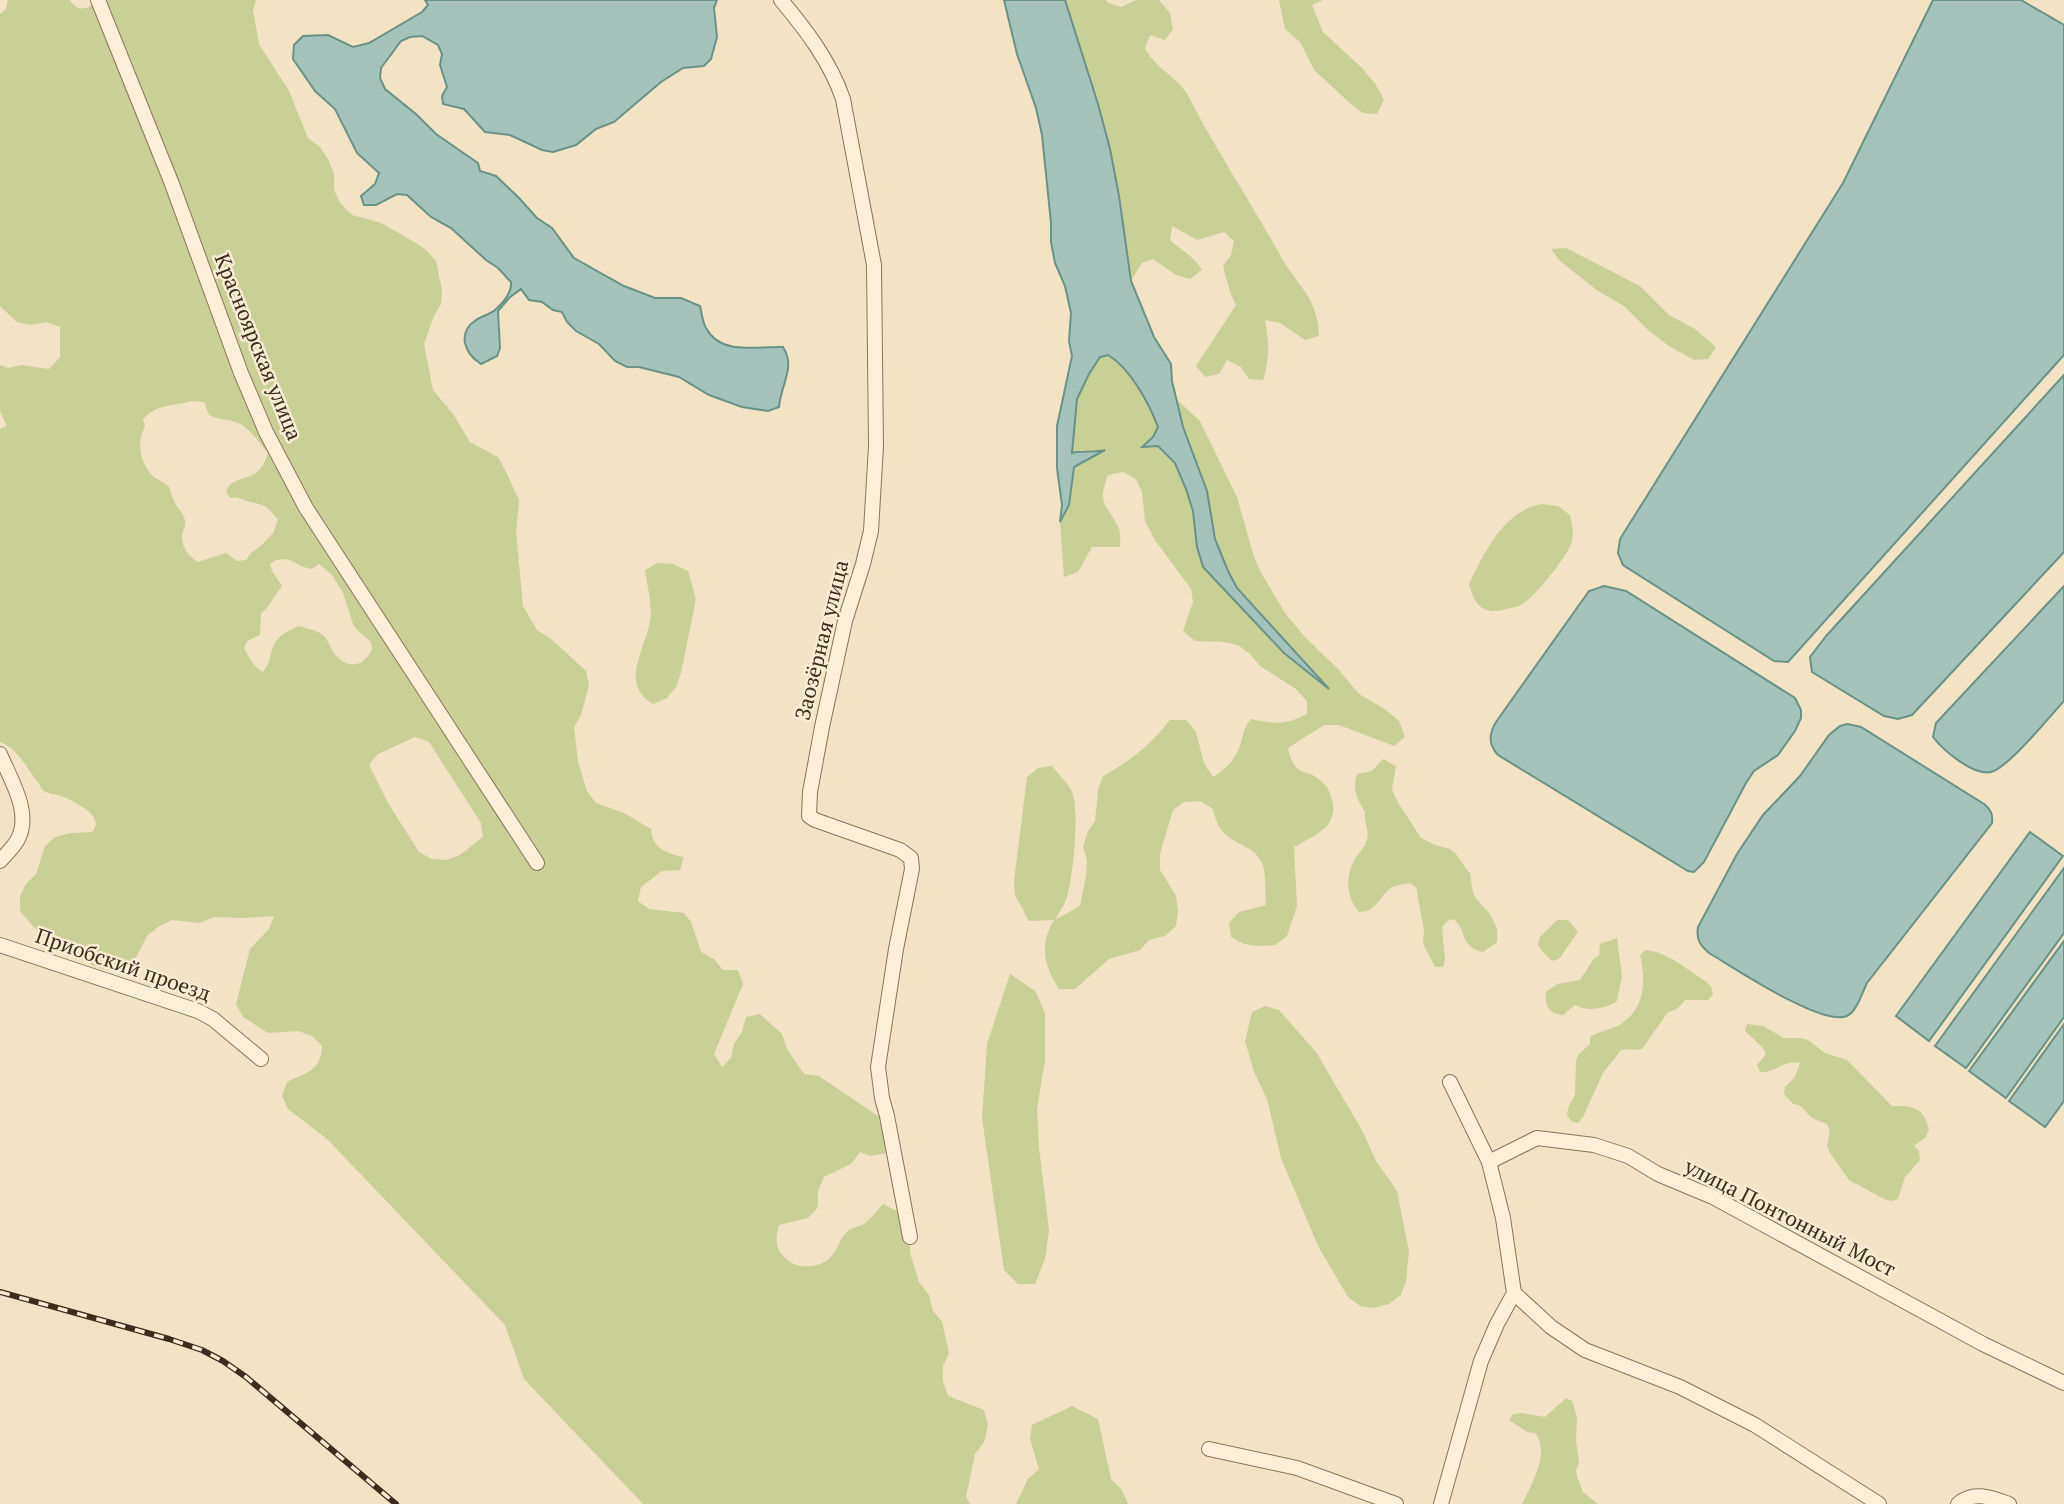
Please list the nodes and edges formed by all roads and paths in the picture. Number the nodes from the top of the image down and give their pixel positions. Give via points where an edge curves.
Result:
1 (98, 0) edge
2 (781, 0) edge
3 (0, 754) edge
4 (0, 861) edge
5 (537, 863) dead end
6 (0, 945) edge
7 (261, 1059) dead end
8 (1450, 1082) dead end
9 (1489, 1161) junction
10 (909, 1237) dead end
11 (1514, 1293) junction
12 (2064, 1383) edge
13 (1209, 1449) dead end
14 (1396, 1504) edge
15 (1441, 1504) edge
16 (1880, 1504) edge
17 (1958, 1504) edge
18 (2009, 1504) edge

1 - 5 street, Красноярская улица via 266,432 306,508
2 - 10 street, Заозёрная улица via 837,81 874,265 876,446 871,531 845,621 809,816 911,858 878,1067
3 - 4 street via 21,805 22,826 18,840
6 - 7 street, Приобский проезд via 198,1011
8 - 9 street
9 - 11 street
9 - 12 street, улица Понтонный Мост via 1537,1138 1628,1156
11 - 15 street via 1481,1361
11 - 16 street via 1585,1350 1679,1387 1755,1425
13 - 14 street via 1297,1468
17 - 18 street via 1976,1495

